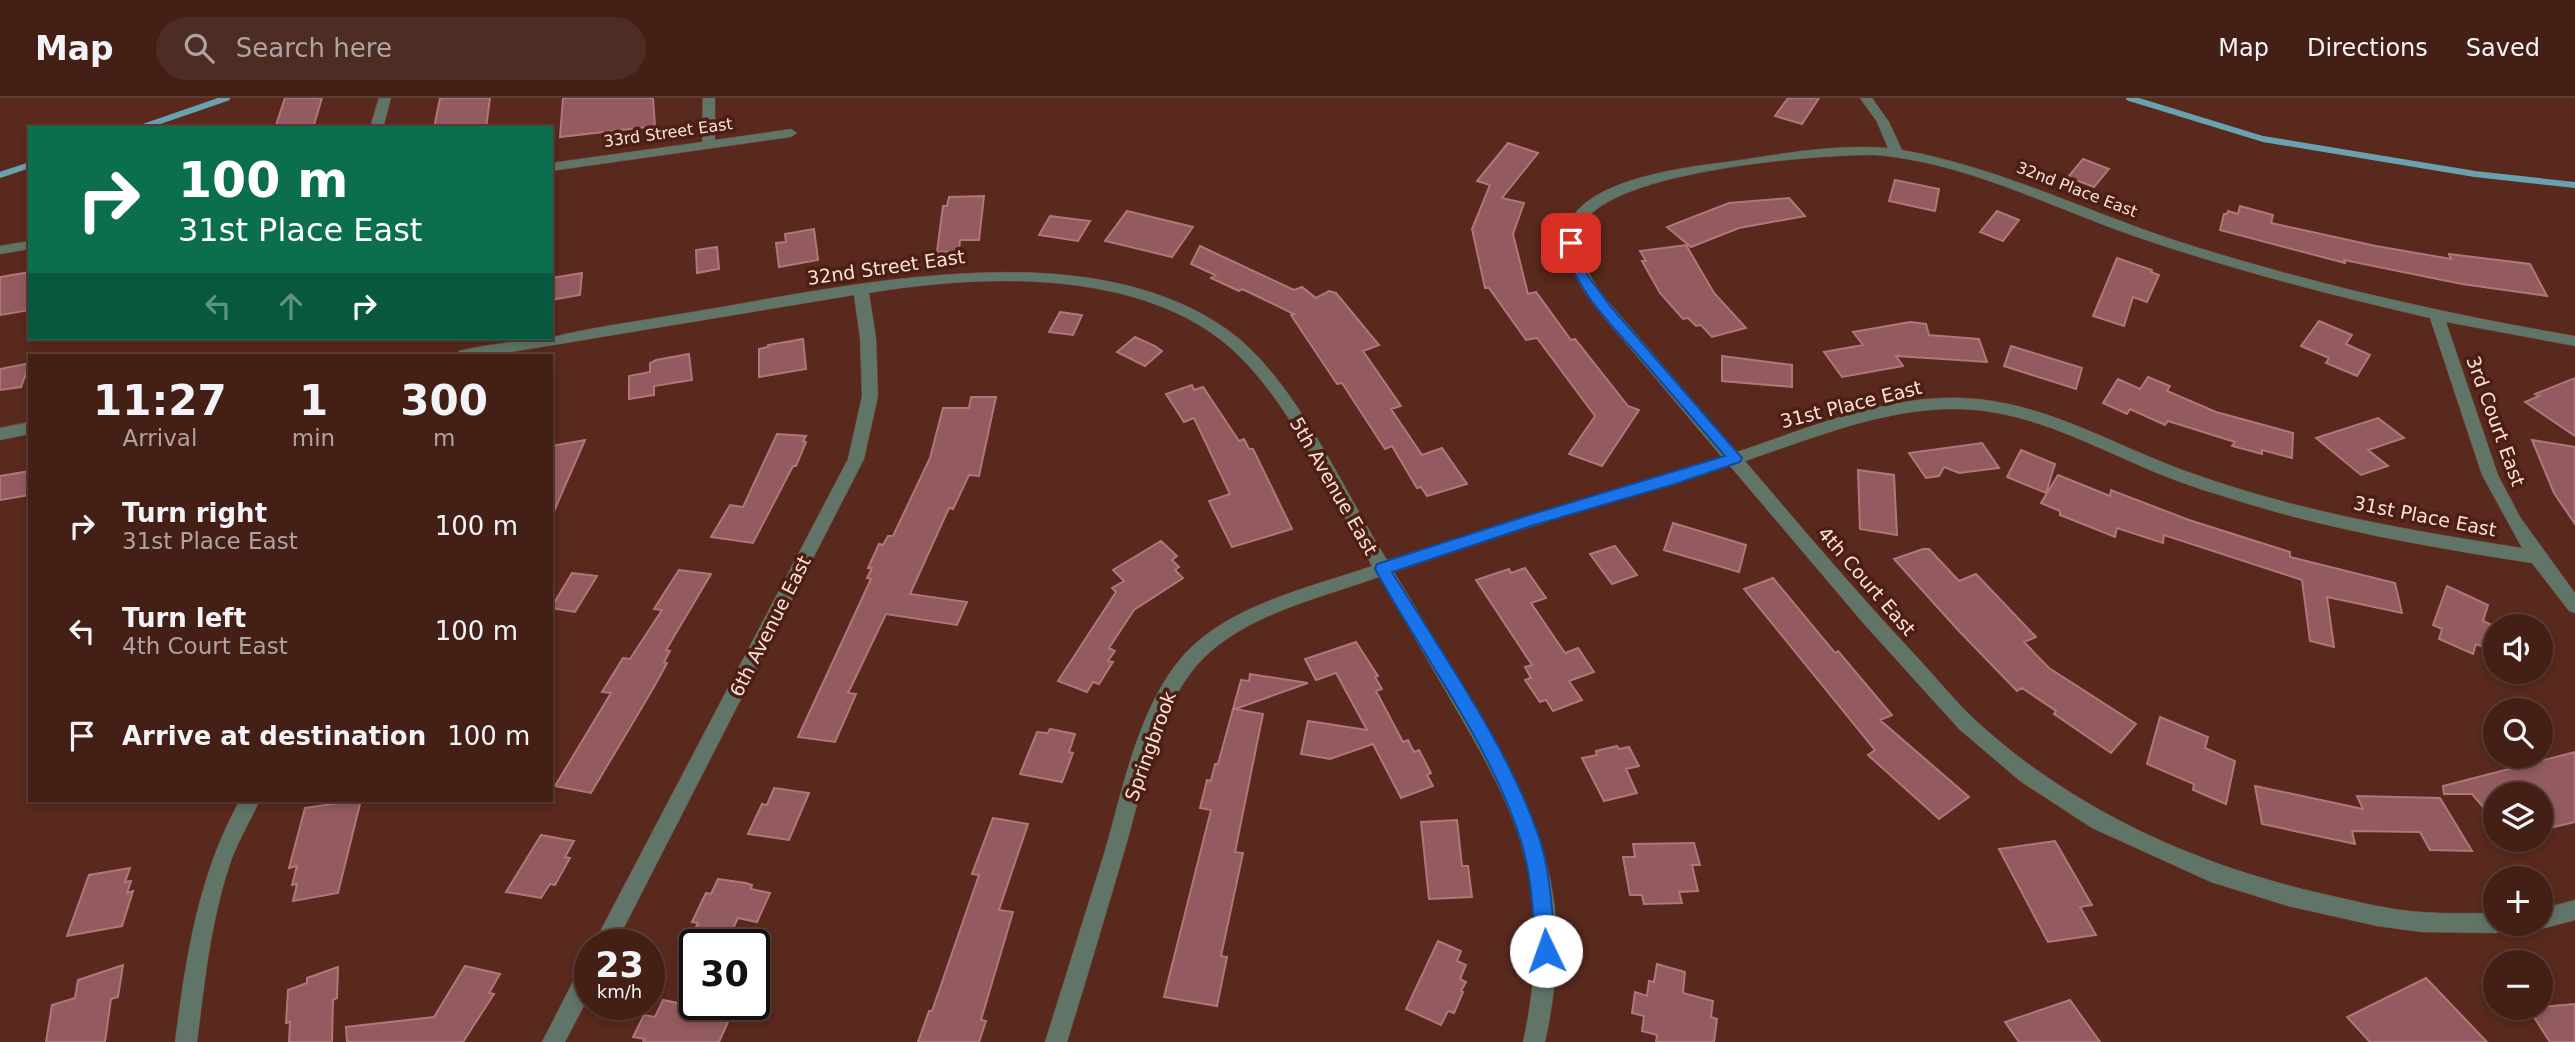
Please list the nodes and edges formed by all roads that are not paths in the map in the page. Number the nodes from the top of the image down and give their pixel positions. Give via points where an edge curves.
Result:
1 (385, 98) edge
2 (709, 98) edge
3 (1866, 98) edge
4 (377, 126) edge
5 (790, 133) dead end
6 (708, 144) junction
7 (1897, 153) junction
8 (553, 167) edge
9 (1574, 226) joint
10 (28, 245) edge
11 (0, 250) edge
12 (861, 290) junction
13 (2436, 314) junction
14 (2575, 341) edge
15 (470, 354) edge
16 (1280, 395) joint
17 (28, 428) edge
18 (0, 434) edge
19 (1735, 458) junction
20 (2537, 558) junction
21 (1382, 569) junction
22 (2575, 606) edge
23 (249, 802) edge
24 (2575, 910) edge
25 (2553, 916) edge
26 (2483, 923) edge
27 (612, 929) edge
28 (574, 1001) edge
29 (187, 1042) edge
30 (552, 1042) edge
31 (1056, 1042) edge
32 (1534, 1042) edge

1 - 4 street
2 - 6 street
3 - 7 street
5 - 6 street, 33rd Street East
6 - 8 street, 33rd Street East
7 - 9 street, 32nd Place East via 1823,152 1637,181 1600,200
7 - 13 street, 32nd Place East via 1994,176 2211,256
9 - 19 street, 4th Court East via 1571,243 1582,277
10 - 11 street
12 - 15 street, 32nd Street East
12 - 16 street, 32nd Street East via 981,275 1124,293 1174,308 1218,330 1254,361
12 - 27 street, 6th Avenue East via 870,396 856,459
13 - 14 street, 32nd Place East
13 - 20 street, 3rd Court East via 2490,475
16 - 21 street, 5th Avenue East
17 - 18 street
19 - 20 street, 31st Place East via 1903,408 1994,406 2058,424 2185,478 2254,500 2359,526
19 - 21 street, 31st Place East
19 - 26 street, 4th Court East via 1870,619 1966,723 2045,787 2099,822 2218,875 2288,896 2377,916
20 - 22 street, 3rd Court East
21 - 31 street, Springbrook via 1244,621 1193,656 1173,681 1150,737
21 - 32 street, 5th Avenue East via 1489,747 1531,842 1546,951
23 - 29 street via 215,875 198,947
24 - 25 street
28 - 30 street

